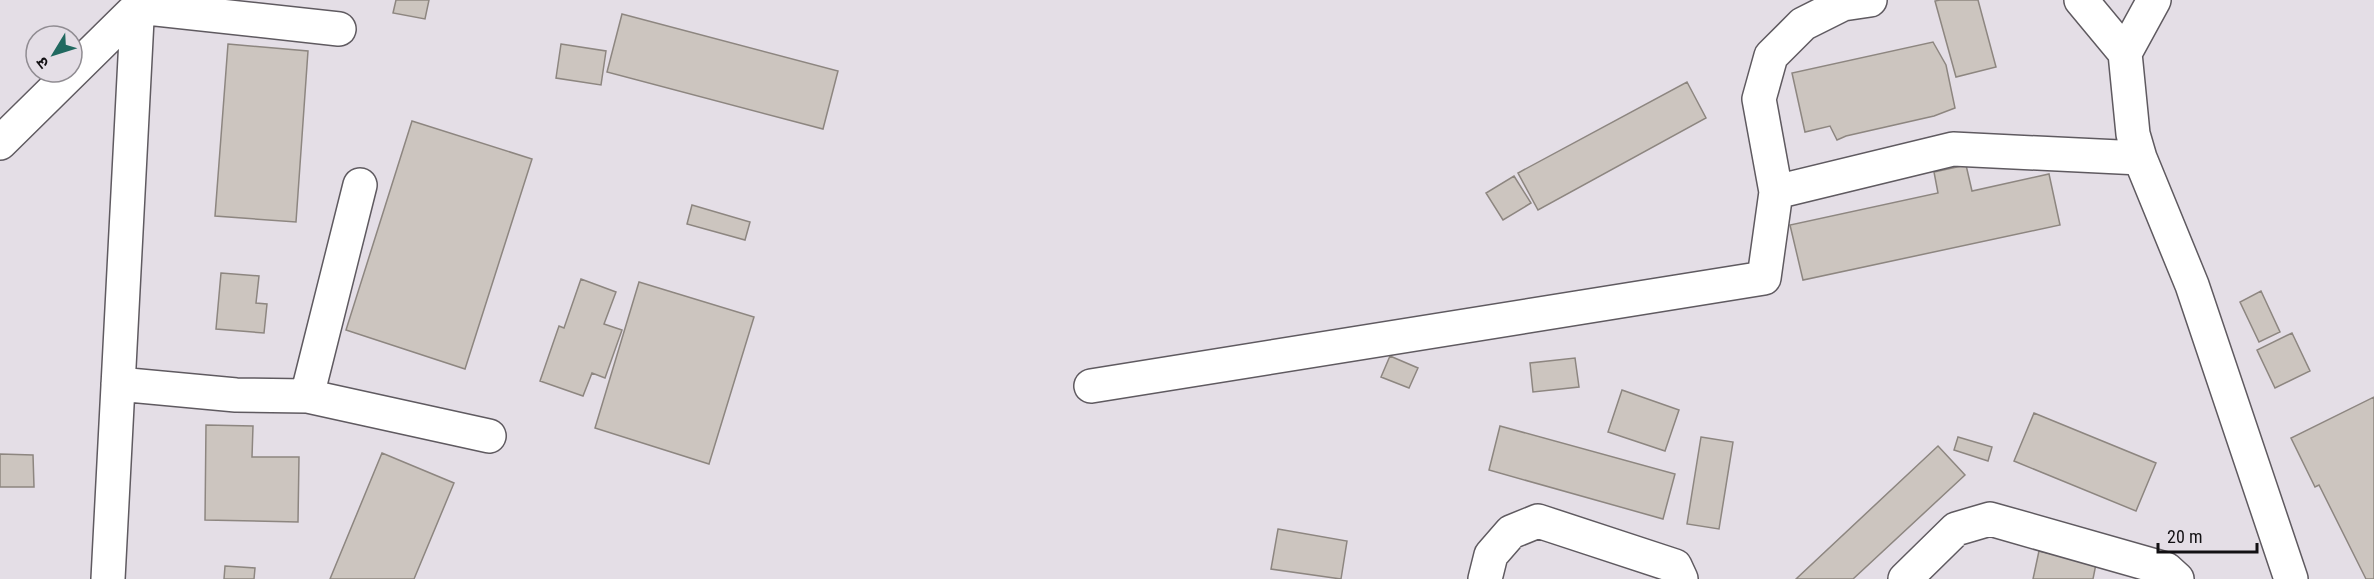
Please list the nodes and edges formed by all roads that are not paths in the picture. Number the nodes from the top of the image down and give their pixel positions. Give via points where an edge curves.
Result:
1 (1870, 0) edge
2 (2081, 0) edge
3 (2154, 0) edge
4 (138, 4) edge
5 (339, 29) dead end
6 (2125, 53) junction
7 (0, 143) edge
8 (2139, 158) junction
9 (360, 185) dead end
10 (1776, 192) junction
11 (118, 384) junction
12 (1091, 386) dead end
13 (307, 396) junction
14 (489, 436) dead end
15 (108, 579) edge
16 (1485, 579) edge
17 (1681, 579) edge
18 (1905, 579) edge
19 (2177, 579) edge
20 (2291, 579) edge

1 - 10 lane via 1843,4 1803,24 1771,56 1759,99
2 - 6 lane
3 - 6 lane
4 - 5 lane
4 - 7 lane
4 - 11 lane
6 - 8 lane
8 - 10 lane via 1953,149
8 - 20 lane via 2192,285
9 - 13 lane
10 - 12 lane via 1764,278
11 - 13 lane via 236,395
11 - 15 lane
13 - 14 lane
16 - 17 lane via 1491,555 1511,532 1538,521 1675,567
18 - 19 lane via 1956,529 1990,519 2166,569

